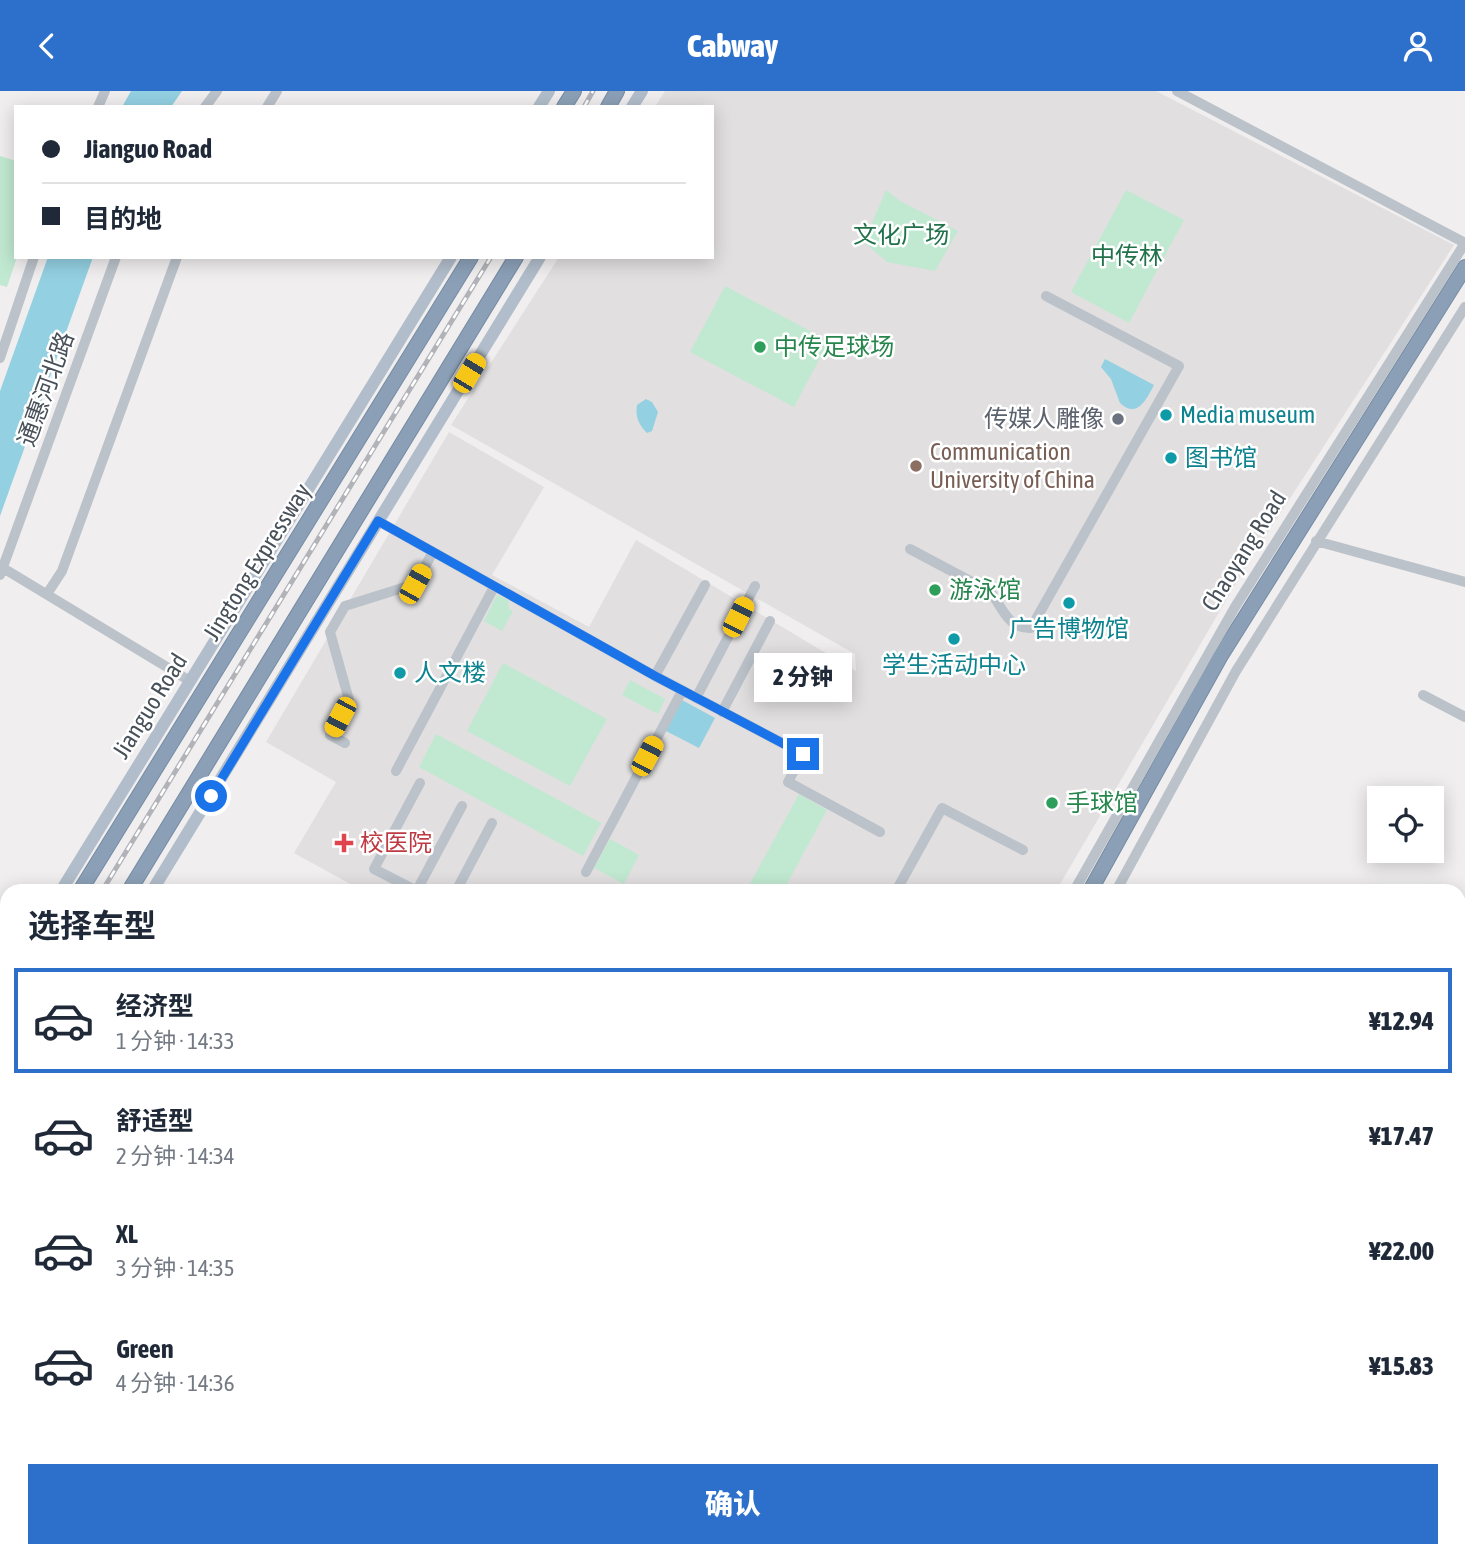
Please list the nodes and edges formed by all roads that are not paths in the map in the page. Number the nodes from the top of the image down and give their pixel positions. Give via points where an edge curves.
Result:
1 (1177, 91) edge
2 (1465, 243) edge
3 (33, 259) edge
4 (115, 259) edge
5 (176, 259) edge
6 (450, 259) edge
7 (470, 259) edge
8 (515, 259) edge
9 (539, 259) edge
10 (1465, 267) edge
11 (1465, 283) edge
12 (1045, 296) dead end
13 (1465, 307) edge
14 (0, 358) edge
15 (378, 521) junction
16 (1316, 541) junction
17 (910, 549) dead end
18 (433, 552) junction
19 (1, 571) edge
20 (1465, 582) edge
21 (705, 585) dead end
22 (755, 586) dead end
23 (494, 587) junction
24 (47, 594) junction
25 (770, 621) dead end
26 (655, 676) junction
27 (190, 681) junction
28 (682, 691) junction
29 (1423, 695) dead end
30 (696, 698) junction
31 (722, 712) junction
32 (1465, 717) edge
33 (345, 743) dead end
34 (396, 771) dead end
35 (420, 783) dead end
36 (462, 806) dead end
37 (492, 823) dead end
38 (880, 832) dead end
39 (1023, 850) dead end
40 (586, 871) dead end
41 (65, 884) edge
42 (84, 884) edge
43 (133, 884) edge
44 (156, 884) edge
45 (403, 884) edge
46 (421, 884) edge
47 (460, 884) edge
48 (901, 884) edge
49 (1078, 884) edge
50 (1094, 884) edge
51 (1103, 884) edge
52 (1120, 884) edge

1 - 2 street
2 - 49 street, Chaoyang Road via 1235,607
3 - 14 street
4 - 19 street, 通惠河北路
5 - 24 street via 62,571
6 - 27 main road, Jianguo Road
7 - 42 highway, Jingtong Expressway
8 - 43 highway
9 - 15 main road
10 - 50 highway, Chaoyang Road via 1220,657
11 - 51 highway, Chaoyang Road via 1227,661
12 - 17 street via 1179,366 1031,628 1005,617 989,591
13 - 16 street
15 - 18 street
15 - 44 main road
16 - 20 street
16 - 52 street via 1236,671
18 - 23 street
18 - 33 street via 415,584 345,606 330,632 349,700 330,735
19 - 24 street
21 - 26 street
22 - 30 street
23 - 26 street
23 - 34 street
24 - 27 street
25 - 31 street
26 - 28 street
27 - 41 main road, Jianguo Road
28 - 30 street
28 - 40 street
29 - 32 street
30 - 31 street
31 - 38 street via 803,754 788,782
35 - 45 street via 374,869
36 - 46 street
37 - 47 street
39 - 48 street via 942,808

